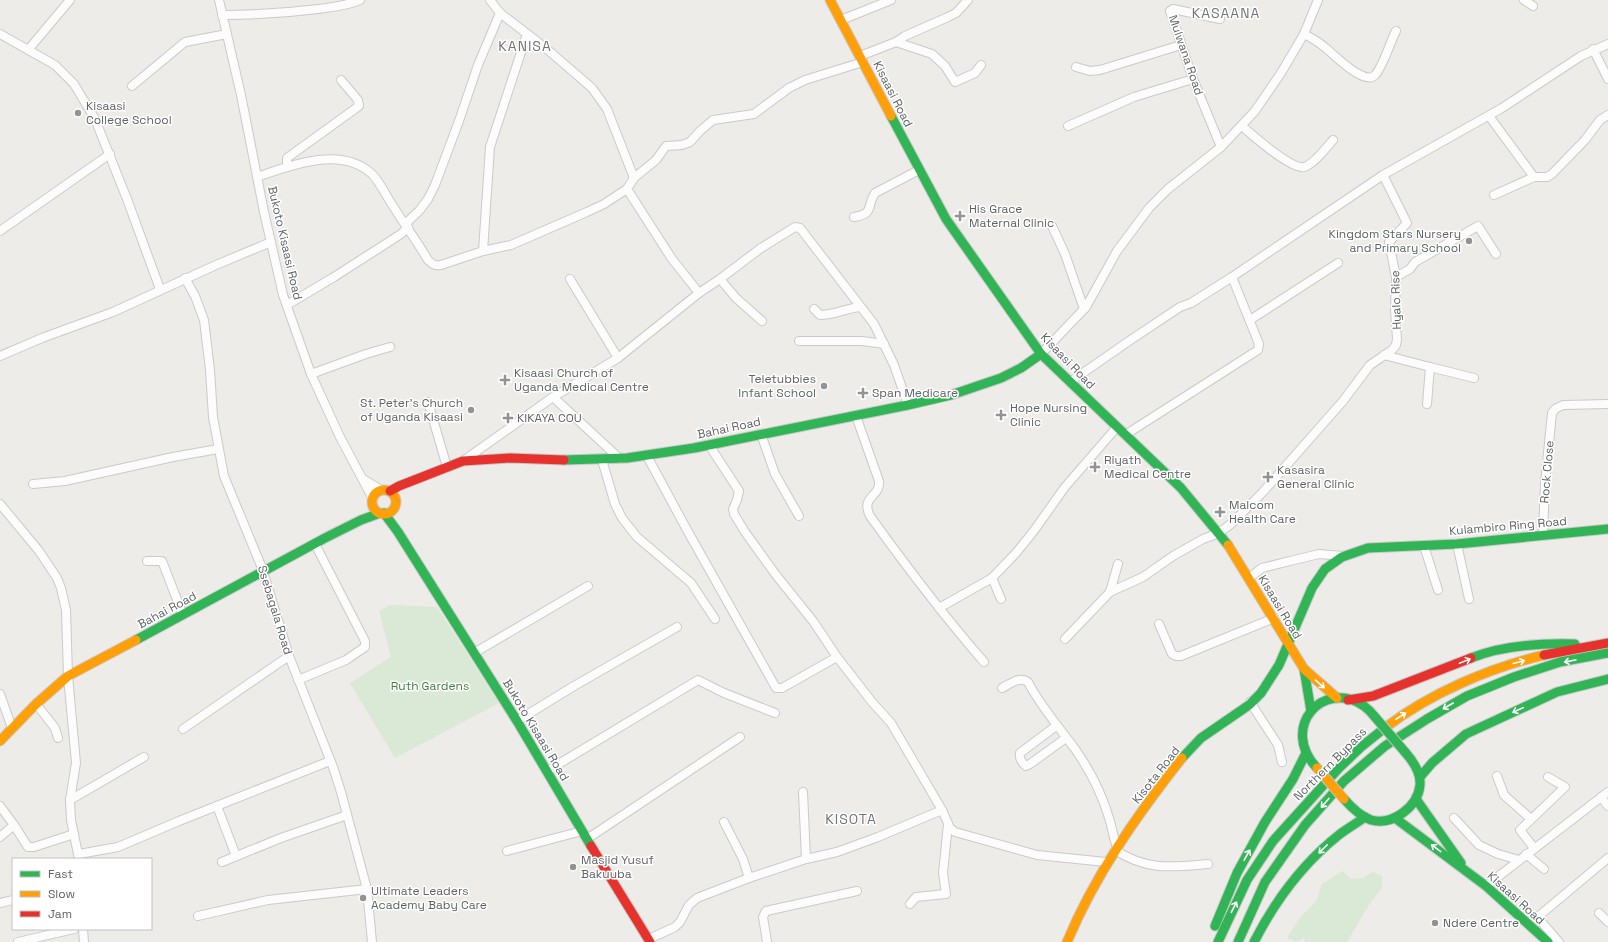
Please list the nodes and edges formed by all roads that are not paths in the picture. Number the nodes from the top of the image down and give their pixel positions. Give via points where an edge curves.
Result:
1 (70, 0) edge
2 (219, 0) edge
3 (360, 0) edge
4 (490, 0) edge
5 (830, 0) edge
6 (891, 0) edge
7 (968, 0) edge
8 (1318, 0) edge
9 (1524, 0) edge
10 (1533, 6) dead end
11 (500, 13) junction
12 (222, 15) junction
13 (1220, 19) dead end
14 (841, 20) junction
15 (1396, 30) dead end
16 (0, 34) edge
17 (227, 34) junction
18 (527, 34) junction
19 (1304, 34) junction
20 (896, 42) junction
21 (1608, 44) edge
22 (1181, 45) junction
23 (28, 50) junction
24 (1593, 50) junction
25 (861, 59) junction
26 (981, 65) dead end
27 (1076, 66) dead end
28 (1192, 79) junction
29 (341, 80) dead end
30 (1608, 80) edge
31 (132, 86) dead end
32 (1489, 116) junction
33 (1608, 116) edge
34 (1068, 126) dead end
35 (1242, 126) junction
36 (1333, 140) dead end
37 (1221, 147) junction
38 (110, 154) junction
39 (287, 167) junction
40 (919, 170) junction
41 (1383, 175) junction
42 (257, 177) junction
43 (1534, 177) junction
44 (634, 178) junction
45 (627, 189) junction
46 (1494, 195) dead end
47 (854, 217) dead end
48 (406, 226) junction
49 (1052, 226) dead end
50 (0, 231) edge
51 (271, 242) junction
52 (483, 251) junction
53 (1496, 254) dead end
54 (1338, 263) dead end
55 (1232, 277) junction
56 (1396, 277) junction
57 (185, 278) junction
58 (570, 279) dead end
59 (720, 279) junction
60 (160, 290) junction
61 (699, 293) junction
62 (287, 304) junction
63 (860, 306) junction
64 (814, 309) dead end
65 (1084, 309) junction
66 (1250, 320) junction
67 (762, 321) dead end
68 (799, 341) dead end
69 (884, 344) junction
70 (390, 347) dead end
71 (1041, 354) junction
72 (1384, 355) junction
73 (0, 356) edge
74 (618, 358) junction
75 (1430, 367) junction
76 (311, 374) junction
77 (1474, 378) dead end
78 (1070, 382) junction
79 (553, 397) junction
80 (428, 402) dead end
81 (1427, 404) dead end
82 (1608, 404) edge
83 (908, 405) junction
84 (856, 416) junction
85 (1117, 427) junction
86 (761, 434) junction
87 (1125, 435) junction
88 (709, 445) junction
89 (218, 449) junction
90 (647, 456) junction
91 (620, 459) junction
92 (602, 460) junction
93 (463, 461) junction
94 (447, 467) junction
95 (363, 479) junction
96 (414, 481) junction
97 (33, 484) dead end
98 (385, 491) junction
99 (373, 502) junction
100 (0, 504) edge
101 (395, 504) junction
102 (382, 513) junction
103 (799, 516) dead end
104 (361, 520) junction
105 (1608, 529) edge
106 (398, 532) junction
107 (1218, 533) junction
108 (1543, 535) junction
109 (315, 544) junction
110 (1457, 544) junction
111 (1424, 546) junction
112 (1344, 556) junction
113 (147, 561) dead end
114 (1118, 564) dead end
115 (263, 571) junction
116 (992, 578) junction
117 (1249, 578) junction
118 (588, 586) dead end
119 (1438, 590) dead end
120 (1110, 592) junction
121 (1001, 599) dead end
122 (1469, 600) dead end
123 (939, 608) junction
124 (183, 615) junction
125 (1274, 618) junction
126 (715, 619) dead end
127 (1159, 624) dead end
128 (677, 627) dead end
129 (1065, 639) dead end
130 (1608, 643) edge
131 (1289, 644) junction
132 (1598, 644) junction
133 (474, 653) junction
134 (1608, 653) edge
135 (289, 656) junction
136 (837, 657) junction
137 (984, 662) dead end
138 (1304, 669) junction
139 (68, 676) junction
140 (1608, 679) edge
141 (298, 680) junction
142 (1002, 688) dead end
143 (0, 694) edge
144 (1337, 698) junction
145 (1348, 700) junction
146 (1250, 702) junction
147 (36, 704) junction
148 (1311, 711) junction
149 (775, 713) dead end
150 (517, 721) junction
151 (1056, 726) junction
152 (12, 728) junction
153 (183, 729) dead end
154 (58, 738) dead end
155 (740, 738) dead end
156 (1066, 738) junction
157 (0, 741) edge
158 (1306, 753) junction
159 (144, 757) dead end
160 (330, 761) junction
161 (1282, 762) dead end
162 (547, 771) junction
163 (1497, 776) dead end
164 (1420, 777) junction
165 (1548, 778) dead end
166 (803, 792) dead end
167 (1605, 795) edge
168 (1416, 799) junction
169 (70, 800) junction
170 (0, 806) edge
171 (217, 806) junction
172 (1608, 806) edge
173 (942, 810) junction
174 (347, 816) junction
175 (1365, 817) junction
176 (1395, 818) junction
177 (1454, 818) dead end
178 (1531, 819) junction
179 (724, 822) dead end
180 (948, 824) junction
181 (14, 825) junction
182 (582, 831) junction
183 (74, 834) junction
184 (0, 837) edge
185 (587, 839) junction
186 (1116, 848) junction
187 (1534, 848) junction
188 (507, 851) dead end
189 (1526, 854) junction
190 (236, 856) junction
191 (79, 857) edge
192 (1608, 858) edge
193 (806, 859) junction
194 (1519, 860) junction
195 (222, 862) dead end
196 (1106, 862) junction
197 (1208, 864) dead end
198 (1544, 869) dead end
199 (1467, 872) junction
200 (749, 878) junction
201 (1486, 886) junction
202 (367, 889) junction
203 (857, 891) dead end
204 (12, 900) edge
205 (0, 903) edge
206 (910, 904) dead end
207 (1599, 913) dead end
208 (198, 916) dead end
209 (1608, 922) edge
210 (70, 930) edge
211 (83, 930) edge
212 (650, 941) edge
213 (20, 942) edge
214 (84, 942) edge
215 (372, 942) edge
216 (767, 942) edge
217 (1067, 942) edge
218 (1210, 942) edge
219 (1218, 942) edge
220 (1238, 942) edge
221 (1254, 942) edge
222 (1548, 942) edge
223 (1559, 942) edge

1 - 23 street
2 - 12 street, Bukoto Kisaasi Road
3 - 12 street via 345,5 304,11
4 - 11 street
5 - 14 main road, Kisaasi Road
6 - 14 street
7 - 20 street via 952,15
8 - 19 street
9 - 10 street
11 - 18 street
11 - 48 street via 478,65 435,184 428,199
12 - 17 street, Bukoto Kisaasi Road
13 - 22 street, Mulwana Road via 1171,10
14 - 25 main road, Kisaasi Road
15 - 19 street via 1378,71 1370,78 1364,77 1322,44
16 - 23 street
17 - 31 street via 185,42
17 - 42 street, Bukoto Kisaasi Road
18 - 44 street via 580,77 601,98
18 - 52 street via 490,147
19 - 35 street via 1281,73
20 - 25 street
20 - 26 street via 932,54 945,66 954,82 975,73
21 - 24 street
22 - 27 street via 1100,70 1090,71
22 - 28 street, Mulwana Road
23 - 38 street via 55,65 74,84 95,119
24 - 30 street
24 - 32 street
25 - 40 main road, Kisaasi Road
25 - 44 street via 789,88 754,114 713,120 690,142 666,146 656,160
28 - 34 street via 1134,97
28 - 37 street, Mulwana Road
29 - 39 street via 358,100 358,106 287,158
32 - 41 street
32 - 43 street
33 - 43 street via 1600,120 1585,140 1552,174 1547,177
35 - 36 street via 1280,156 1300,167 1310,164
35 - 37 street
37 - 65 street via 1168,189 1149,208 1117,250
38 - 50 street
38 - 60 street
39 - 42 street
39 - 48 street via 336,159 349,161 374,176
40 - 47 street via 875,193 867,213
40 - 71 main road, Kisaasi Road via 946,219
41 - 55 street
41 - 56 street, Hyalo Rise via 1407,220 1406,225 1389,242
42 - 51 street, Bukoto Kisaasi Road
43 - 46 street
44 - 45 street
45 - 52 street via 604,204 511,245
45 - 61 street via 672,259
48 - 52 street via 428,260 436,266
48 - 62 street via 401,234
49 - 65 street via 1065,254
51 - 57 street
51 - 62 street, Bukoto Kisaasi Road
53 - 56 street via 1478,226 1415,262 1410,269
54 - 66 street
55 - 66 street
55 - 78 street via 1174,312
56 - 72 street, Hyalo Rise via 1397,339 1392,350
57 - 60 street
57 - 89 street, Ssebagala Road via 204,320
58 - 74 street
59 - 61 street
59 - 63 street via 761,248 797,227
59 - 67 street via 736,298
60 - 73 street via 113,312
61 - 74 street
62 - 76 street, Bukoto Kisaasi Road
63 - 64 street via 826,315 820,315
63 - 69 street via 874,324
65 - 71 street
66 - 87 street via 1259,344 1258,350
68 - 69 street via 862,341
69 - 83 street
70 - 76 street
71 - 78 main road, Kisaasi Road
71 - 83 main road, Bahai Road via 1001,378 951,395
72 - 75 street
72 - 107 street, Hyalo Rise via 1370,365 1343,401 1262,493 1232,523
74 - 79 street
75 - 77 street
75 - 81 street
76 - 95 street, Bukoto Kisaasi Road
78 - 85 main road, Kisaasi Road
79 - 91 street
79 - 93 street
80 - 94 street
82 - 108 street, Rock Close via 1563,405 1552,413
83 - 84 main road, Bahai Road
84 - 86 main road, Bahai Road
84 - 123 street via 879,481 879,488 867,502 867,512
85 - 87 main road, Kisaasi Road
85 - 116 street via 1065,487 1020,548
86 - 88 main road, Bahai Road
86 - 103 street via 775,474
87 - 107 main road, Kisaasi Road via 1181,488
88 - 90 main road, Bahai Road
88 - 136 street via 738,491 733,509 741,526 819,629
89 - 97 street via 65,481
89 - 115 street, Ssebagala Road via 227,486
90 - 91 main road, Bahai Road
90 - 136 street via 776,688 782,688
91 - 92 main road, Bahai Road
92 - 93 main road, Bahai Road via 510,458
92 - 126 street via 615,504 622,518 637,537 691,583
93 - 94 main road, Bahai Road
94 - 96 main road, Bahai Road
95 - 98 street, Bukoto Kisaasi Road
95 - 99 street, Bukoto Kisaasi Road
96 - 98 main road, Bahai Road
96 - 101 main road, Bahai Road
98 - 99 main road via 377,492
98 - 101 main road via 393,494
99 - 102 main road via 374,508
99 - 104 main road, Bahai Road
100 - 139 street via 39,551 60,584 66,610
101 - 102 main road via 391,511
101 - 106 main road, Bukoto Kisaasi Road
102 - 104 main road, Bahai Road
102 - 106 main road, Bukoto Kisaasi Road
104 - 109 main road, Bahai Road
105 - 108 main road, Kulambiro Ring Road
106 - 133 main road, Bukoto Kisaasi Road
107 - 117 main road, Kisaasi Road
107 - 120 street, Hyalo Rise via 1173,556 1143,577
108 - 110 main road, Kulambiro Ring Road
109 - 115 main road, Bahai Road
109 - 141 street via 365,641 365,647 346,660
110 - 111 main road, Kulambiro Ring Road
110 - 122 street
111 - 112 main road, Kulambiro Ring Road via 1368,548
111 - 119 street
112 - 117 street via 1319,554 1290,560 1262,568
112 - 131 main road, Kisota Road via 1321,573 1302,609
113 - 124 street via 162,560
114 - 120 street
115 - 124 main road, Bahai Road
115 - 135 street, Ssebagala Road
116 - 121 street
116 - 123 street
117 - 125 main road, Kisaasi Road
118 - 133 street
120 - 129 street
123 - 137 street
124 - 139 main road, Bahai Road
125 - 127 street via 1182,656 1172,654
125 - 131 main road, Kisaasi Road
128 - 150 street
130 - 132 main road, Northern Bypass
131 - 138 main road, Kisaasi Road
131 - 146 main road, Kisota Road via 1265,688
145 -> 132 main road via 1373,696 1404,686 1486,652 1547,643
219 -> 132 main road, Northern Bypass via 1250,875 1269,846 1318,790 1366,742 1397,718 1427,700 1484,674 1534,658
133 - 150 main road, Bukoto Kisaasi Road
134 -> 220 main road, Northern Bypass via 1560,662 1466,696 1385,746 1344,780 1305,825 1265,882
135 - 141 street, Ssebagala Road
135 - 153 street
136 - 173 street via 891,722
138 -> 144 main road
138 - 148 main road
139 - 147 main road, Bahai Road
139 - 169 street via 76,763
140 -> 164 main road via 1557,692 1466,734 1432,763
141 - 160 street, Ssebagala Road
142 - 151 street via 1018,679 1024,679
143 - 152 street
144 - 145 main road
144 - 148 main road via 1328,699
145 - 164 main road, bridge via 1364,706 1375,717 1416,766
146 - 161 street via 1278,745
146 - 186 main road, Kisota Road via 1200,739
147 - 152 main road, Bahai Road
147 - 154 street via 55,728
148 - 158 main road via 1304,720
149 - 162 street via 698,680
150 - 162 main road, Bukoto Kisaasi Road
151 - 156 street
151 - 156 street via 1020,753 1024,765 1030,764
152 - 157 main road, Bahai Road
155 - 185 street
156 - 186 street via 1094,784 1109,818
158 - 175 main road, bridge via 1344,800
218 -> 158 main road via 1237,873
159 - 169 street
160 - 171 street
160 - 174 street, Ssebagala Road
162 - 182 main road, Bukoto Kisaasi Road
163 - 178 street via 1504,795
164 - 168 main road
165 - 178 street via 1565,787
166 - 193 street
167 - 172 street
167 - 187 street
168 - 176 main road
168 - 199 main road, Kisaasi Road
169 - 183 street
170 - 181 street
171 - 190 street
171 - 191 street via 118,847
173 - 180 street
173 - 193 street via 837,852
174 - 190 street via 288,835
174 - 202 street, Ssebagala Road
175 - 176 main road via 1376,821
175 -> 221 main road via 1335,838 1296,877 1263,924
199 -> 176 main road, Kisaasi Road
177 - 194 street via 1478,845
178 - 187 street via 1520,830
179 - 200 street via 744,859
180 - 196 street via 955,832 1037,855
180 - 206 street via 943,873 946,894 916,897
181 - 183 street via 28,847
181 - 184 street
182 - 185 main road, Bukoto Kisaasi Road
182 - 188 street
183 - 191 street
185 - 212 main road, Bukoto Kisaasi Road
186 - 196 main road, Kisota Road
186 - 197 street via 1134,861 1160,866
187 - 189 street
189 - 194 street
189 - 198 street
190 - 195 street
192 - 223 street via 1540,916 1539,919
193 - 200 street
194 - 201 street
196 - 217 main road, Kisota Road via 1082,903
199 - 201 main road, Kisaasi Road
200 - 212 street via 696,898 675,927
201 - 222 main road, Kisaasi Road
202 - 208 street via 260,901
202 - 215 street, Ssebagala Road
203 - 216 street via 766,911 763,917
204 - 205 street
207 - 209 street
210 - 213 street
211 - 214 street

